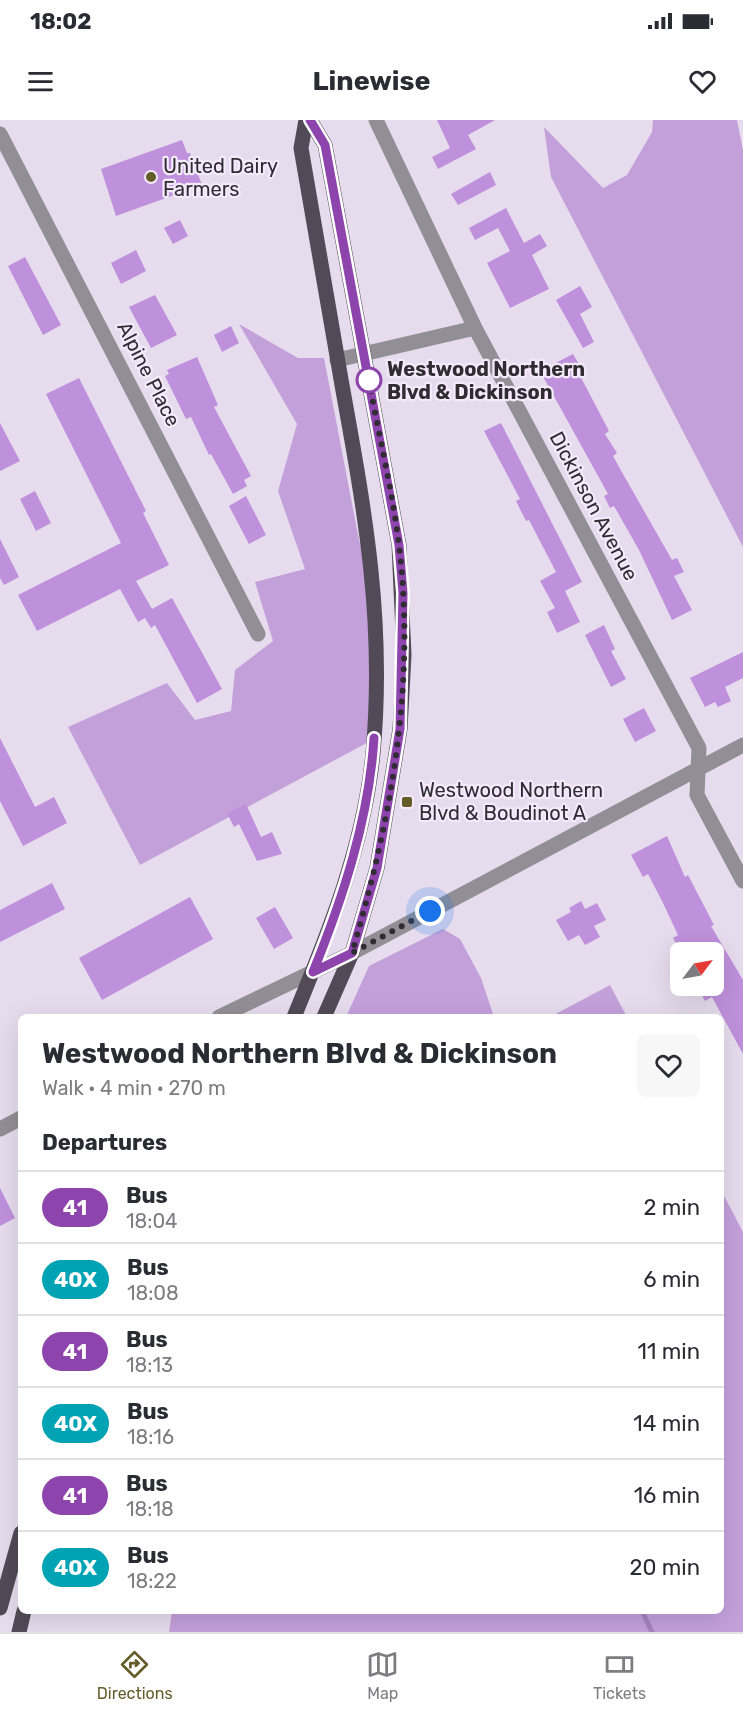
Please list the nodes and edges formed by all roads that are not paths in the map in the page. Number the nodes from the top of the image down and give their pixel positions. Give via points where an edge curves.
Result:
1 (308, 120) edge
2 (376, 120) edge
3 (0, 134) edge
4 (475, 328) junction
5 (364, 354) junction
6 (337, 360) junction
7 (258, 634) dead end
8 (743, 745) edge
9 (699, 768) junction
10 (743, 881) edge
11 (352, 953) junction
12 (313, 972) junction
13 (231, 1014) edge
14 (295, 1014) edge
15 (325, 1014) edge
16 (18, 1120) edge
17 (0, 1129) edge
18 (18, 1544) edge
19 (0, 1608) edge
20 (23, 1614) edge
21 (19, 1632) edge

1 - 5 main road via 325,145
1 - 6 main road via 301,148
2 - 4 street, Dickinson Avenue
3 - 7 street, Alpine Place
4 - 5 street
4 - 9 street, Dickinson Avenue via 699,748
5 - 6 street
5 - 11 main road via 399,545 404,655 391,795 377,868
6 - 12 main road via 367,522 378,664 373,755 357,840 335,919
8 - 9 street
9 - 10 street, Dickinson Avenue via 698,795
9 - 11 street
11 - 12 street
11 - 15 main road
12 - 13 street
12 - 14 main road
16 - 17 street
18 - 19 main road
20 - 21 main road

